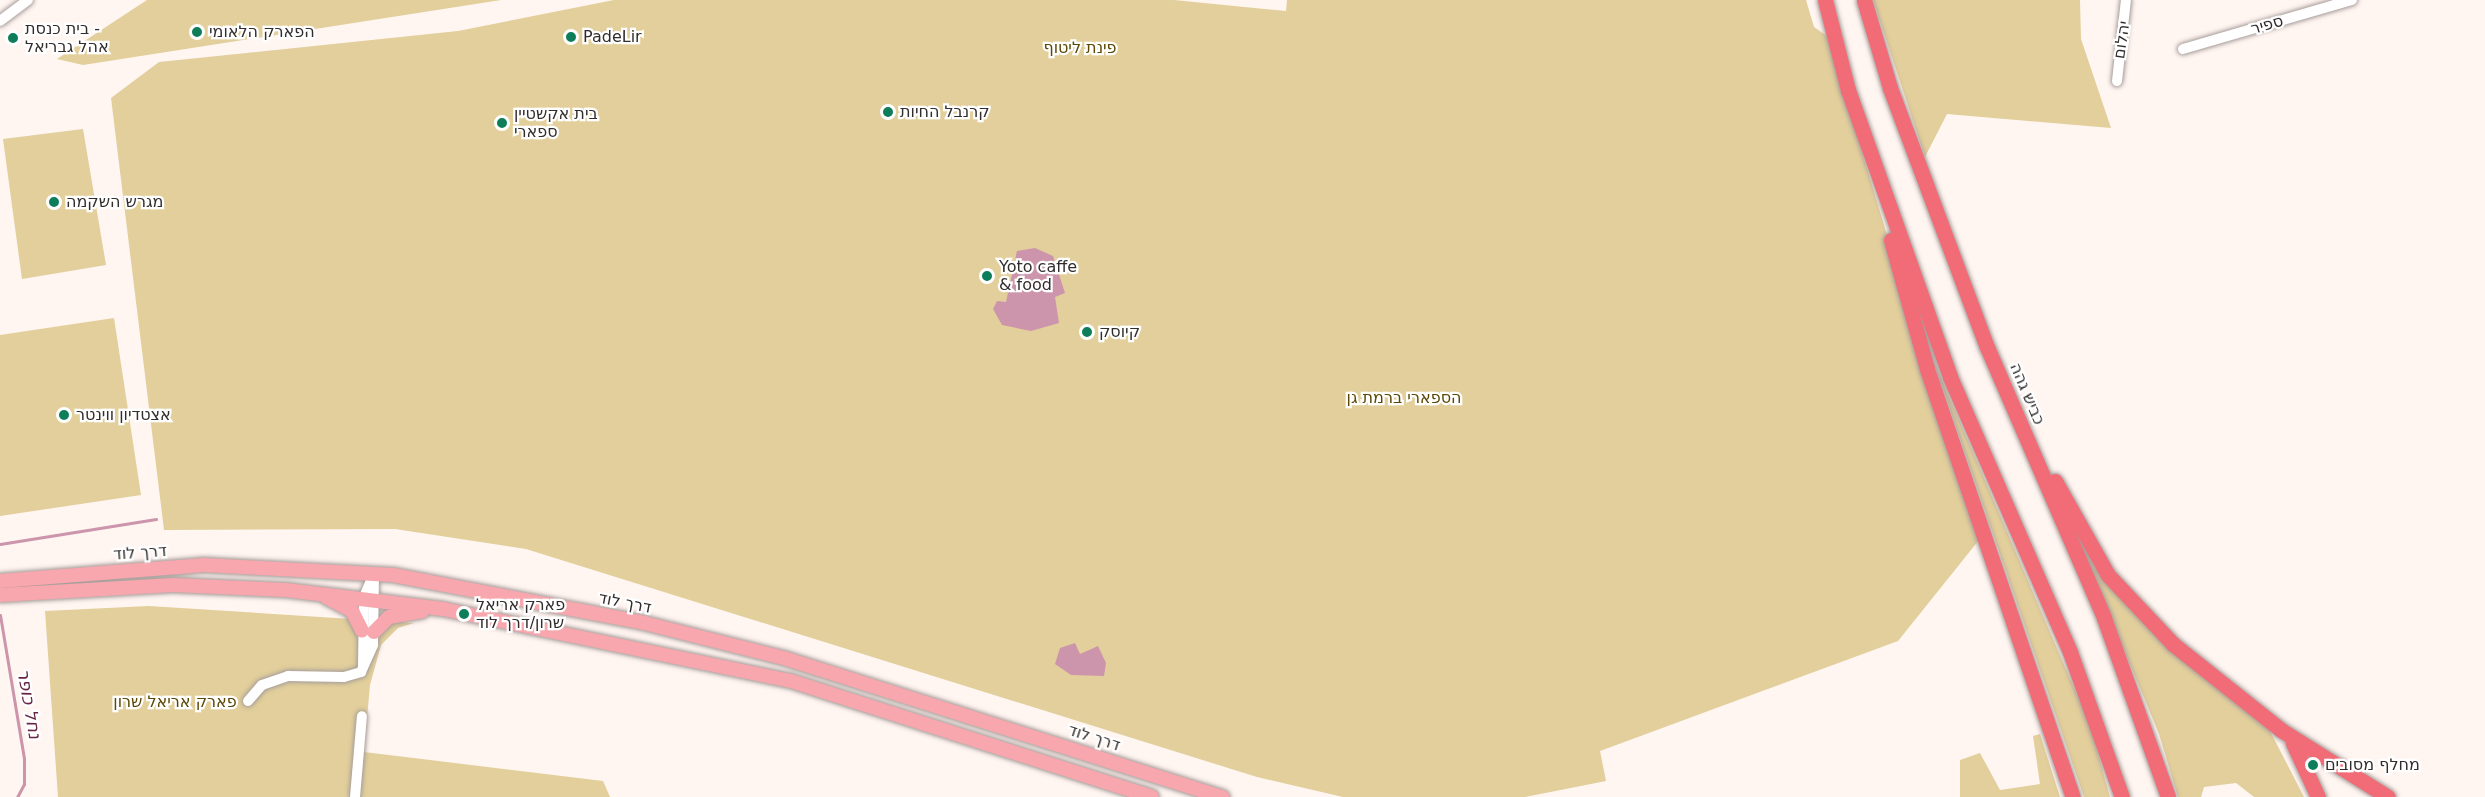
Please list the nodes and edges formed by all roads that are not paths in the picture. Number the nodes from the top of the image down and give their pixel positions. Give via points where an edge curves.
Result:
1 (28, 0) edge
2 (1825, 0) edge
3 (1864, 0) edge
4 (2126, 0) edge
5 (2352, 0) edge
6 (0, 21) edge
7 (2183, 49) dead end
8 (2117, 81) dead end
9 (1848, 90) junction
10 (1987, 347) junction
11 (374, 574) junction
12 (0, 581) edge
13 (316, 593) junction
14 (0, 595) edge
15 (370, 598) junction
16 (443, 609) junction
17 (368, 632) junction
18 (2029, 664) junction
19 (248, 701) dead end
20 (362, 716) dead end
21 (2281, 730) junction
22 (355, 797) edge
23 (1152, 797) edge
24 (1223, 797) edge
25 (2068, 797) edge
26 (2073, 797) edge
27 (2122, 797) edge
28 (2168, 797) edge
29 (2318, 797) edge
30 (2388, 797) edge

1 - 6 street
2 - 9 highway
3 - 10 highway, כביש גהה via 1890,88
4 - 8 street, יהלום
5 - 7 street, ספיר
9 - 18 highway via 1927,369
9 - 27 highway via 1950,377 2070,652
10 - 21 highway via 2108,575 2173,644
10 - 28 highway, כביש גהה via 2104,618
11 - 12 main road, דרך לוד via 204,566
11 - 15 street
11 - 24 main road, דרך לוד via 722,641 866,681
13 - 14 main road, דרך לוד via 173,585
13 - 15 main road, דרך לוד
13 - 17 main road via 352,611
15 - 16 main road, דרך לוד
15 - 17 street
16 - 17 main road via 395,615
16 - 23 main road, דרך לוד via 791,681
17 - 19 street via 363,670 344,677 288,676 262,685
18 - 25 highway
18 - 26 highway
20 - 22 street
21 - 29 highway via 2304,758
21 - 30 highway

